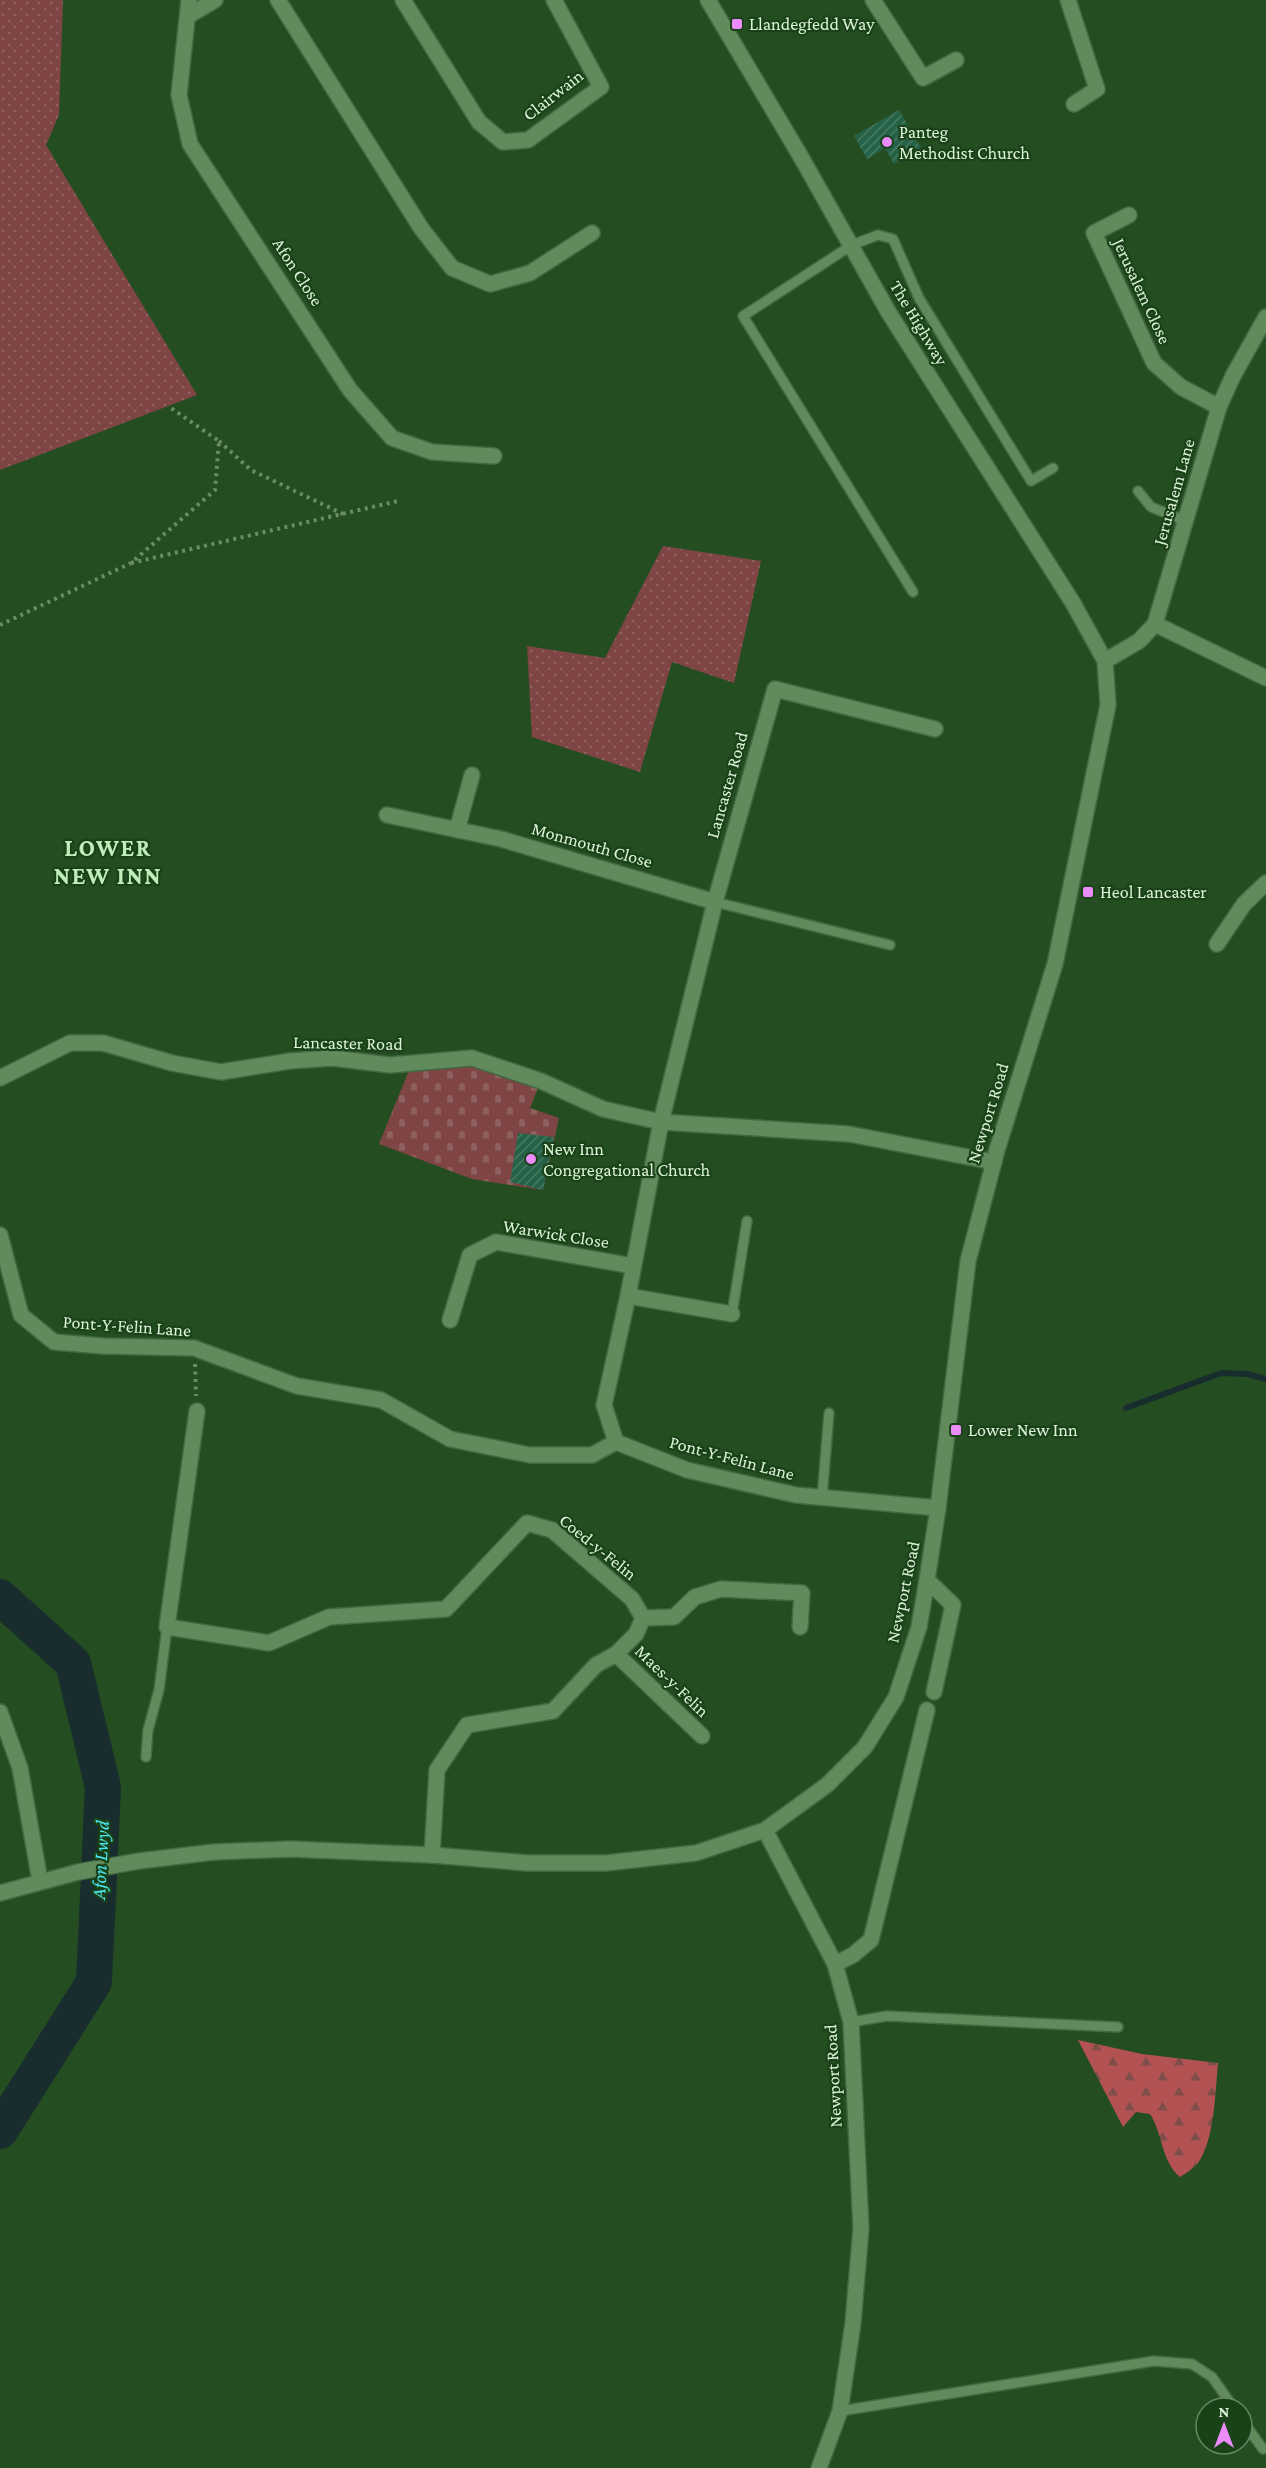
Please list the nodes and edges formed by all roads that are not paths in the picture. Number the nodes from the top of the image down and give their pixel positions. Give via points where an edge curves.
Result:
1 (189, 0) edge
2 (215, 0) edge
3 (278, 0) edge
4 (554, 0) edge
5 (708, 0) edge
6 (873, 0) edge
7 (1068, 0) edge
8 (405, 1) edge
9 (188, 16) junction
10 (956, 60) dead end
11 (1074, 104) dead end
12 (1129, 215) dead end
13 (592, 233) dead end
14 (852, 245) junction
15 (1266, 317) edge
16 (1219, 406) junction
17 (494, 456) dead end
18 (1053, 468) dead end
19 (1138, 491) dead end
20 (1186, 521) junction
21 (913, 592) dead end
22 (1155, 624) junction
23 (1105, 662) junction
24 (1266, 678) edge
25 (934, 729) dead end
26 (472, 775) dead end
27 (387, 815) dead end
28 (457, 830) junction
29 (1266, 883) edge
30 (715, 902) junction
31 (1217, 944) dead end
32 (890, 945) dead end
33 (0, 1078) edge
34 (661, 1122) junction
35 (993, 1162) junction
36 (747, 1221) dead end
37 (0, 1235) edge
38 (633, 1266) junction
39 (628, 1296) junction
40 (732, 1314) joint
41 (450, 1320) dead end
42 (197, 1412) road end
43 (829, 1413) dead end
44 (616, 1442) junction
45 (822, 1498) junction
46 (938, 1508) junction
47 (927, 1580) junction
48 (643, 1618) junction
49 (167, 1627) junction
50 (800, 1627) dead end
51 (616, 1653) junction
52 (934, 1692) dead end
53 (927, 1710) dead end
54 (0, 1712) edge
55 (702, 1736) dead end
56 (146, 1757) dead end
57 (765, 1830) junction
58 (432, 1855) junction
59 (40, 1881) junction
60 (0, 1893) edge
61 (835, 1964) junction
62 (851, 2022) junction
63 (1119, 2027) dead end
64 (1225, 2396) edge
65 (840, 2411) junction
66 (1254, 2437) edge
67 (1263, 2449) dead end
68 (819, 2468) edge

1 - 9 street, Afon Close
2 - 9 street
3 - 13 street via 421,228 452,268 490,284 530,273
4 - 8 street, Clairwain via 601,87 528,140 503,142 479,122
5 - 14 street, The Highway
6 - 10 street via 923,78
7 - 11 street via 1097,89
9 - 17 street, Afon Close via 179,95 190,144 350,390 392,438 432,452
12 - 16 street, Jerusalem Close via 1094,233 1154,363 1180,387
14 - 18 lane via 878,235 892,239 919,298 1031,481
14 - 21 lane via 743,316
14 - 23 street, The Highway via 889,313 1073,603
15 - 16 street, Jerusalem Lane
16 - 20 street, Jerusalem Lane
19 - 20 lane via 1150,507
20 - 22 street, Jerusalem Lane
22 - 23 street via 1139,640
22 - 24 street
23 - 35 street, Newport Road via 1107,705 1055,964
25 - 30 street, Lancaster Road via 775,689
26 - 28 street
27 - 28 street, Monmouth Close
28 - 30 street, Monmouth Close via 501,839
29 - 31 street via 1244,904
30 - 32 lane
30 - 34 street, Lancaster Road
33 - 34 street, Lancaster Road via 70,1043 103,1043 221,1072 332,1058 390,1065 472,1058 541,1081 603,1109
34 - 35 street, Lancaster Road via 849,1134
34 - 38 street, Lancaster Road
35 - 46 street, Newport Road via 968,1261
36 - 40 lane
37 - 44 street, Pont-Y-Felin Lane via 21,1315 54,1342 194,1348 297,1386 381,1400 450,1439 530,1455 592,1455
38 - 39 street, Lancaster Road
38 - 41 street, Warwick Close via 496,1242 470,1255
39 - 40 street
39 - 44 street, Lancaster Road via 604,1404
42 - 49 street
43 - 45 lane
44 - 45 street, Pont-Y-Felin Lane via 687,1470
45 - 46 street, Pont-Y-Felin Lane
46 - 47 street, Newport Road
47 - 52 street via 953,1605
47 - 57 street, Newport Road via 919,1627 896,1697 865,1747 827,1785
48 - 49 street, Coed-y-Felin via 632,1599 552,1530 527,1523 446,1609 329,1617 269,1642
48 - 50 street via 674,1617 695,1597 721,1589 802,1593
48 - 51 street via 636,1634
49 - 56 lane
51 - 55 street, Maes-y-Felin
51 - 58 street via 596,1665 553,1711 467,1725 437,1770
53 - 61 street via 871,1940
54 - 59 street via 20,1768
57 - 58 street via 696,1852 616,1862 527,1863
57 - 61 street, Newport Road
58 - 59 street via 290,1849 214,1852 138,1861
59 - 60 street
61 - 62 street, Newport Road
62 - 63 lane via 887,2016
62 - 65 street, Newport Road via 861,2228
64 - 65 lane via 1212,2377 1192,2364 1154,2361
65 - 68 street, Newport Road
66 - 67 lane

